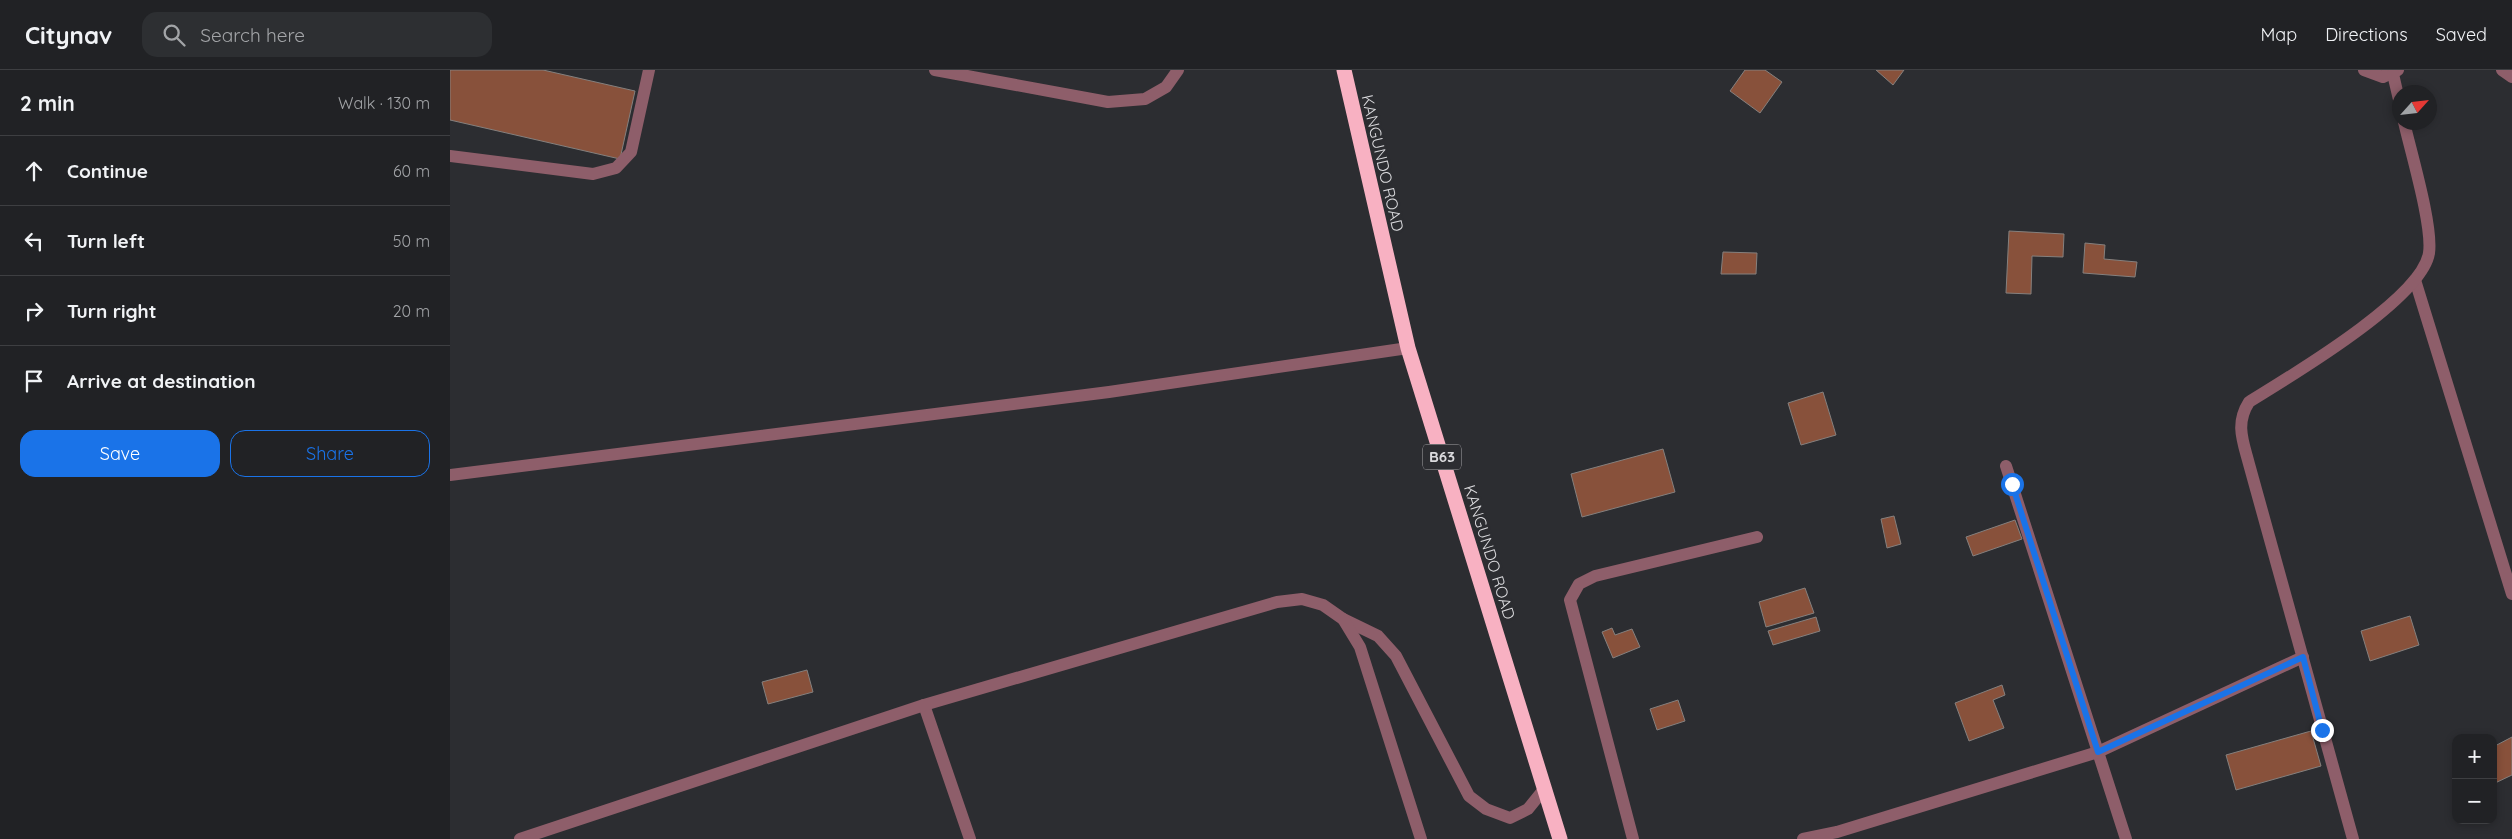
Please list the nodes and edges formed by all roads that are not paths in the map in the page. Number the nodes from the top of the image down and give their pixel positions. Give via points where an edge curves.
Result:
1 (649, 70) edge
2 (935, 70) edge
3 (1178, 70) edge
4 (1344, 70) edge
5 (2364, 70) edge
6 (2502, 70) edge
7 (2396, 72) edge
8 (2512, 77) edge
9 (2398, 85) edge
10 (2406, 130) edge
11 (450, 156) edge
12 (2415, 280) junction
13 (1408, 348) junction
14 (2006, 466) dead end
15 (450, 475) edge
16 (1757, 537) dead end
17 (2512, 594) edge
18 (1343, 618) junction
19 (2303, 657) junction
20 (924, 705) junction
21 (2098, 752) junction
22 (1545, 788) junction
23 (525, 838) edge
24 (970, 839) edge
25 (1421, 839) edge
26 (1560, 839) edge
27 (1634, 839) edge
28 (1803, 839) edge
29 (2126, 839) edge
30 (2354, 839) edge

1 - 11 street via 631,152 616,168 593,174
2 - 3 street via 1108,102 1144,99 1166,87
4 - 13 highway, KANGUNDO ROAD / B63
5 - 7 street via 2383,77
6 - 8 street
7 - 9 street
10 - 12 street via 2429,233 2429,255
12 - 17 street
12 - 19 street via 2391,305 2249,402 2241,414 2241,432 2249,464
13 - 15 street via 1109,392
13 - 22 highway, KANGUNDO ROAD / B63
14 - 21 street
16 - 27 street via 1595,576 1579,584 1570,600
18 - 20 street via 1323,605 1302,599 1277,602
18 - 22 street via 1378,636 1396,656 1469,796 1486,809 1510,818 1528,809
18 - 25 street via 1360,647
19 - 21 street
19 - 30 street
20 - 23 street
20 - 24 street
21 - 28 street via 1837,832
21 - 29 street
22 - 26 highway, KANGUNDO ROAD / B63

